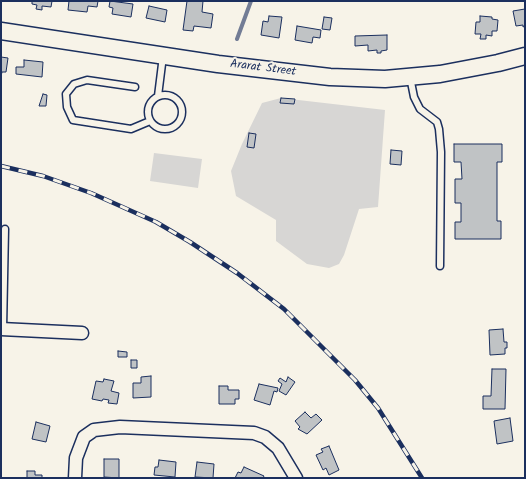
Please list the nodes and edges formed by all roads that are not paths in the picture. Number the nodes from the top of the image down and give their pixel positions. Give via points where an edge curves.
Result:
1 (1, 31) edge
2 (163, 54) junction
3 (525, 56) edge
4 (410, 77) junction
5 (135, 88) dead end
6 (158, 96) junction
7 (150, 121) junction
8 (5, 229) dead end
9 (440, 266) dead end
10 (2, 329) edge
11 (82, 334) dead end
12 (75, 478) edge
13 (296, 478) edge

1 - 2 main road, Ararat Street
2 - 4 main road, Ararat Street via 218,64 330,77
2 - 6 lane
3 - 4 main road, Ararat Street via 470,69
4 - 9 lane via 414,97 420,109 437,122 439,129
5 - 7 lane via 87,80 74,84 66,94 67,108 73,120 131,129
6 - 7 lane via 149,104
6 - 7 lane via 169,95 174,98 181,106 181,117 174,126 164,129 158,128
8 - 10 lane
10 - 11 street
12 - 13 street via 76,458 84,437 94,430 120,426 245,431 258,434 278,448

